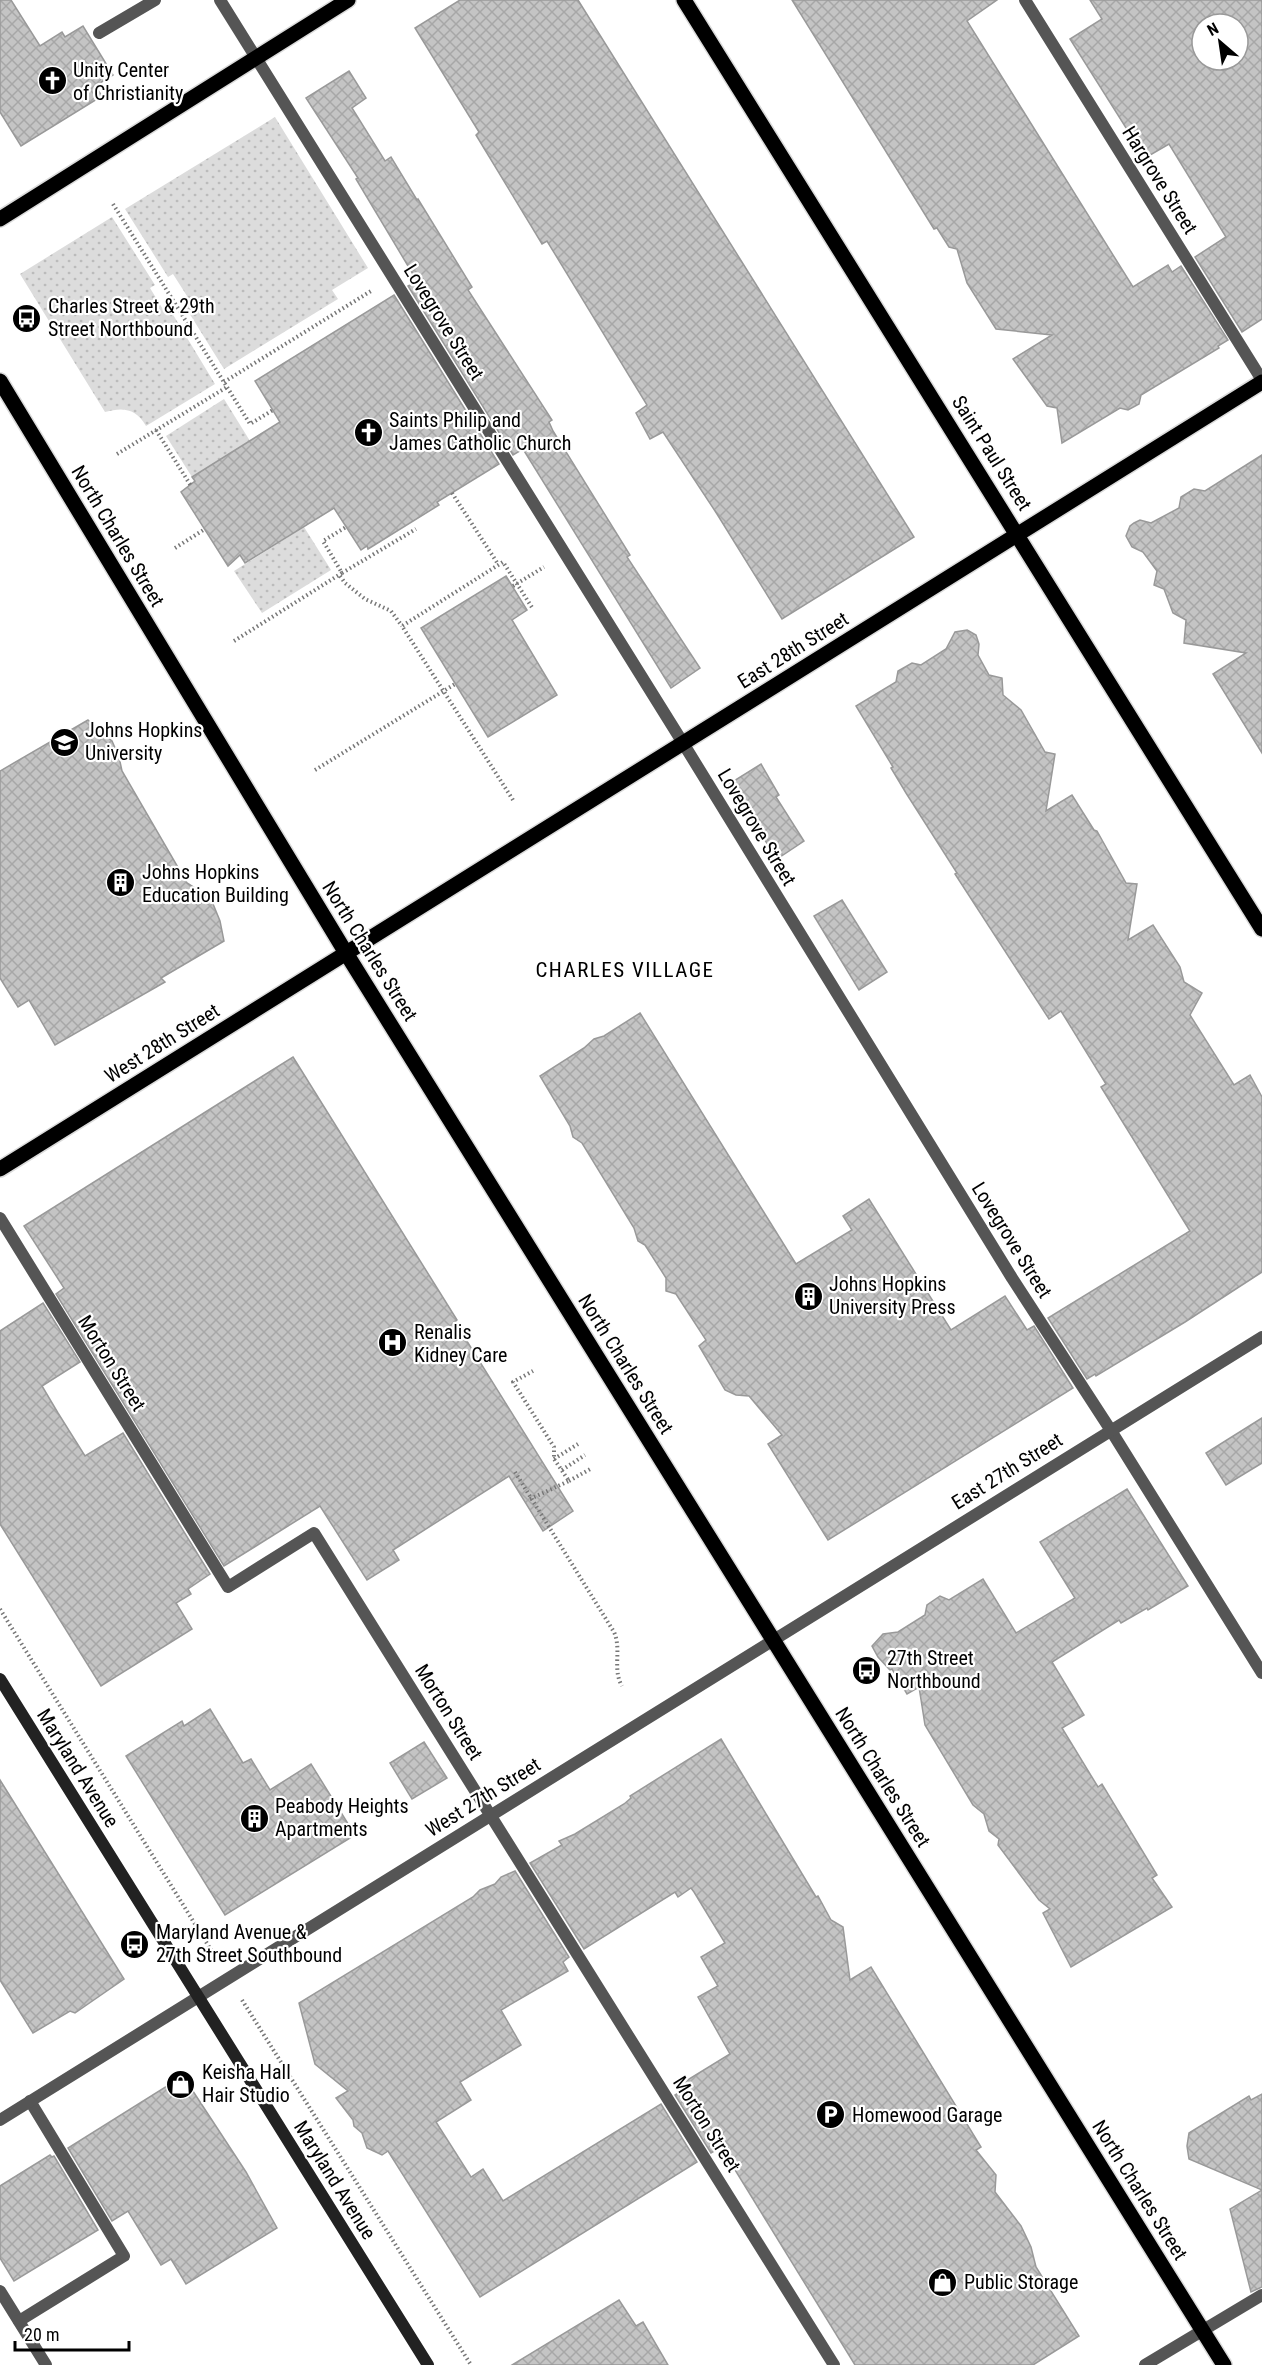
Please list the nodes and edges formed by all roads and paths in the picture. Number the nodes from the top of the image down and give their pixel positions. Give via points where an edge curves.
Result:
1 (155, 0) edge
2 (220, 0) edge
3 (348, 0) edge
4 (684, 0) edge
5 (1024, 0) edge
6 (99, 33) dead end
7 (256, 58) junction
8 (113, 204) dead end
9 (0, 219) edge
10 (378, 287) dead end
11 (0, 381) edge
12 (1262, 381) edge
13 (224, 382) junction
14 (227, 387) junction
15 (273, 410) dead end
16 (156, 430) junction
17 (117, 454) dead end
18 (191, 486) dead end
19 (452, 493) dead end
20 (346, 527) dead end
21 (205, 529) dead end
22 (416, 529) dead end
23 (1018, 534) junction
24 (175, 548) dead end
25 (551, 562) dead end
26 (498, 564) junction
27 (341, 574) junction
28 (515, 585) junction
29 (533, 609) dead end
30 (402, 626) junction
31 (234, 641) dead end
32 (455, 684) dead end
33 (443, 691) junction
34 (683, 743) junction
35 (315, 770) dead end
36 (513, 800) dead end
37 (1262, 929) edge
38 (346, 953) junction
39 (0, 1169) edge
40 (0, 1218) edge
41 (1262, 1337) edge
42 (533, 1371) dead end
43 (1110, 1429) junction
44 (578, 1444) dead end
45 (585, 1455) dead end
46 (554, 1459) junction
47 (592, 1468) dead end
48 (562, 1470) junction
49 (515, 1472) dead end
50 (569, 1481) junction
51 (530, 1499) junction
52 (773, 1640) junction
53 (1262, 1673) edge
54 (0, 1679) edge
55 (622, 1686) dead end
56 (491, 1815) junction
57 (198, 1997) junction
58 (30, 2101) junction
59 (0, 2120) edge
60 (0, 2291) edge
61 (1262, 2295) edge
62 (19, 2321) junction
63 (1203, 2331) junction
64 (46, 2365) edge
65 (428, 2365) edge
66 (834, 2365) edge
67 (1145, 2365) edge
68 (1224, 2365) edge

1 - 6 street
2 - 7 street, Lovegrove Street
3 - 7 main road
4 - 23 main road, Saint Paul Street
5 - 12 street, Hargrove Street
7 - 9 main road
7 - 34 street, Lovegrove Street
8 - 13 path
10 - 13 path
11 - 38 main road, North Charles Street
12 - 23 main road, East 28th Street
13 - 14 path
14 - 15 path via 250,424
14 - 16 path
16 - 17 path
16 - 18 path
19 - 26 path
20 - 27 path via 323,541
21 - 24 path
22 - 27 path
23 - 34 main road, East 28th Street
23 - 37 main road, Saint Paul Street
25 - 28 path
26 - 28 path via 503,562
26 - 30 path
27 - 30 path via 345,583 365,599 391,611
27 - 31 path
28 - 29 path
30 - 33 path
32 - 33 path
33 - 35 path
33 - 36 path
34 - 38 main road, East 28th Street
34 - 43 street, Lovegrove Street via 1000,1259
38 - 39 main road, West 28th Street
38 - 52 main road, North Charles Street
40 - 56 street, Morton Street via 228,1587 314,1533
41 - 43 street, East 27th Street
42 - 46 path via 513,1382 555,1447
43 - 52 street, East 27th Street
43 - 53 street, Lovegrove Street
44 - 46 path
45 - 48 path
46 - 48 path
47 - 50 path
48 - 50 path
49 - 51 path
50 - 51 path
51 - 55 path via 618,1641 617,1677
52 - 56 street, West 27th Street
52 - 63 main road, North Charles Street
54 - 57 main road, Maryland Avenue
56 - 57 street, West 27th Street
56 - 66 street, Morton Street
57 - 58 street, West 27th Street
57 - 65 main road, Maryland Avenue
58 - 59 street, West 27th Street
58 - 62 street via 124,2256
60 - 62 street
61 - 63 street
62 - 64 street
63 - 67 street
63 - 68 main road, North Charles Street

